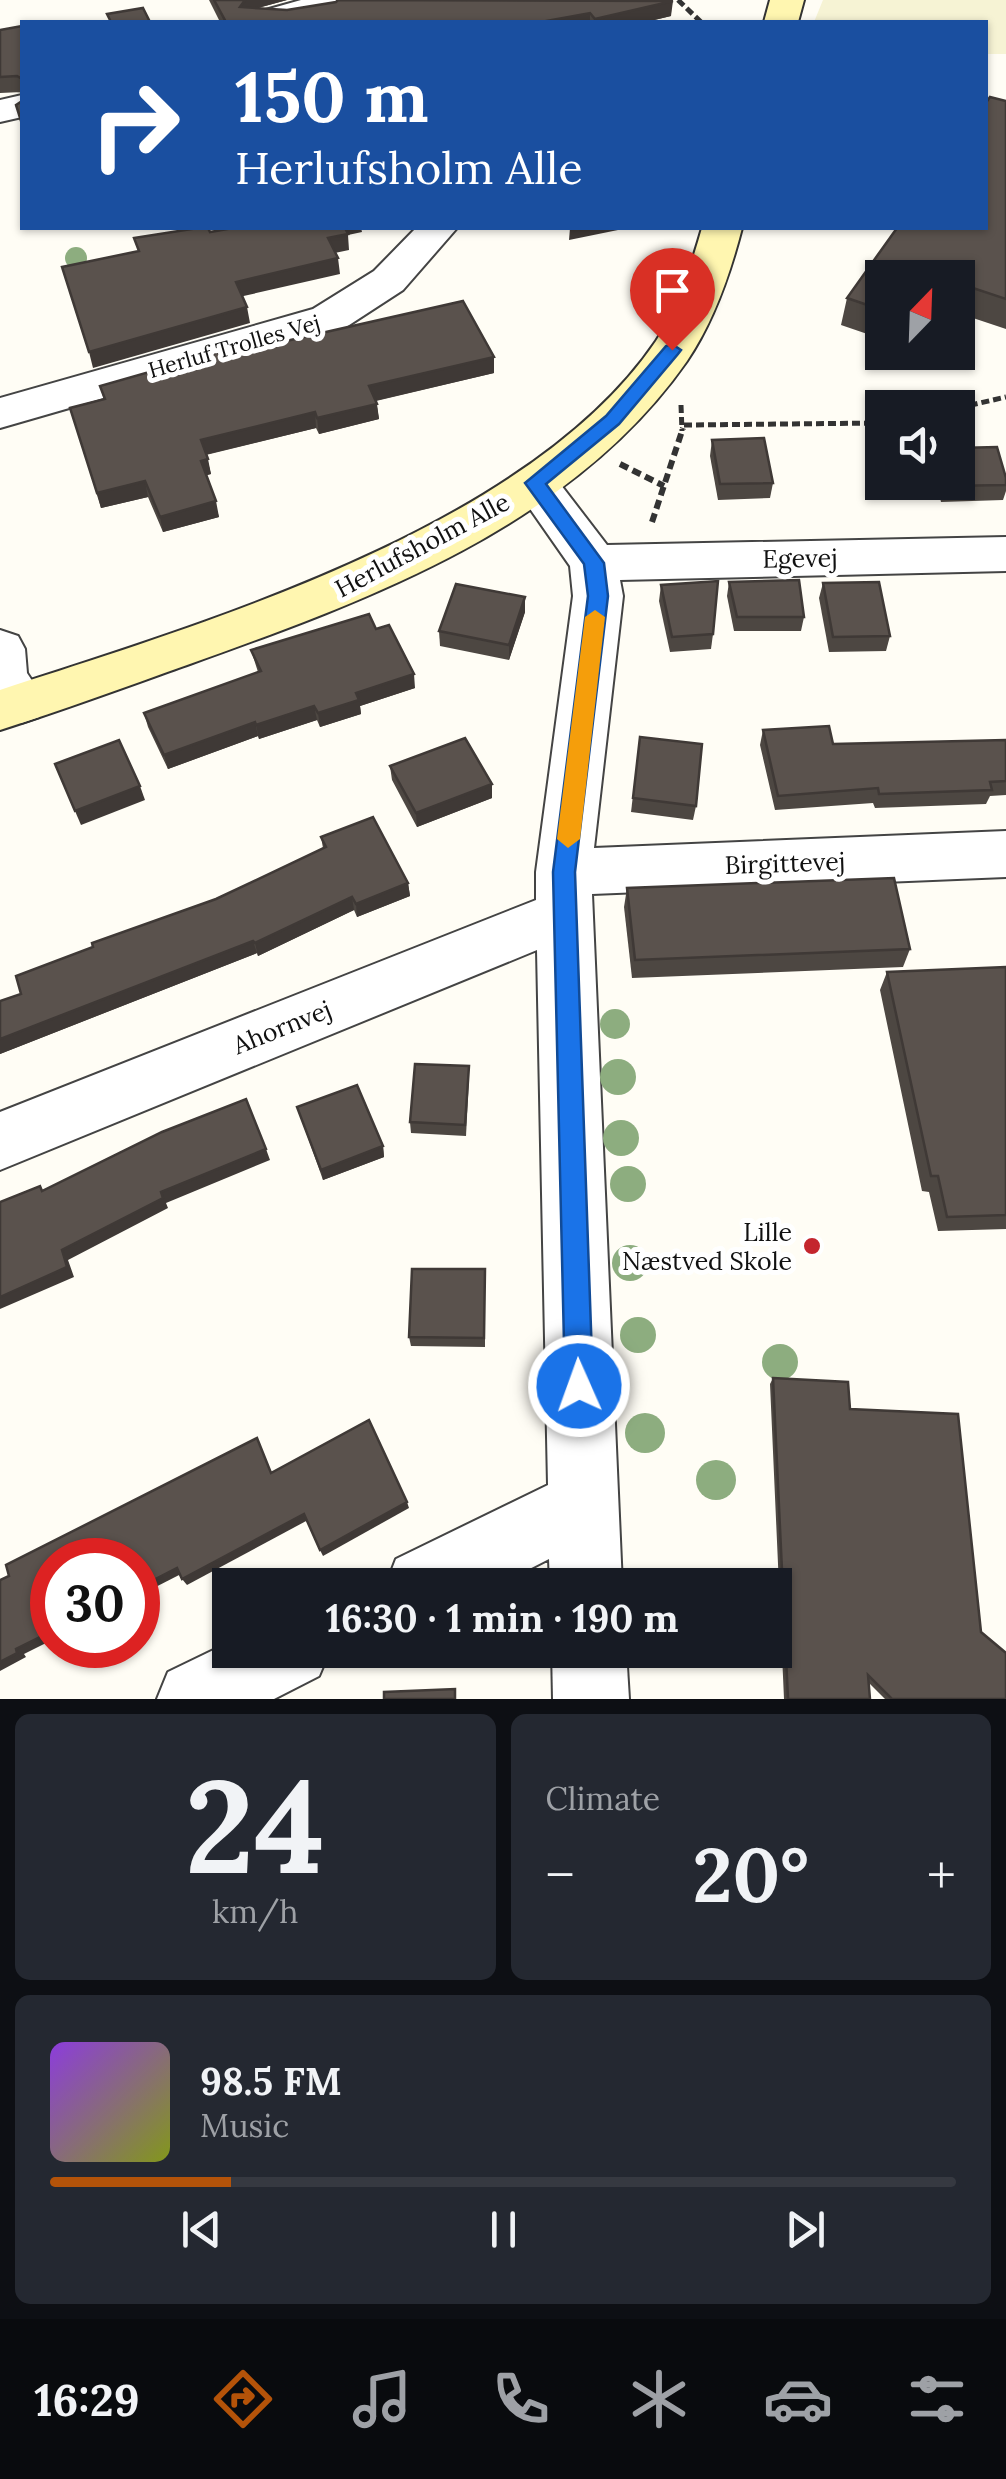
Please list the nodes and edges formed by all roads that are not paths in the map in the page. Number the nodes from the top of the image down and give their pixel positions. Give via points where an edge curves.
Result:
1 (339, 0) edge
2 (271, 20) edge
3 (435, 230) edge
4 (721, 230) edge
5 (0, 413) edge
6 (535, 483) junction
7 (1006, 554) edge
8 (617, 562) junction
9 (0, 649) edge
10 (10, 707) edge
11 (1006, 854) edge
12 (564, 893) junction
13 (0, 1141) edge
14 (583, 1504) junction
15 (456, 1568) edge
16 (585, 1568) edge
17 (256, 1668) edge
18 (590, 1668) edge
19 (195, 1699) edge
20 (592, 1699) edge

1 - 2 street
3 - 5 street, Herluf Trolles Vej via 384,287 328,320
4 - 6 street, Herlufsholm Alle via 672,350 613,420
6 - 8 street
6 - 10 street, Herlufsholm Alle via 472,524 332,593
7 - 8 street, Egevej
8 - 12 street via 598,596
9 - 10 street
11 - 12 street, Birgittevej
12 - 13 street, Ahornvej
12 - 14 street
14 - 15 street
14 - 16 street
17 - 19 street
18 - 20 street

